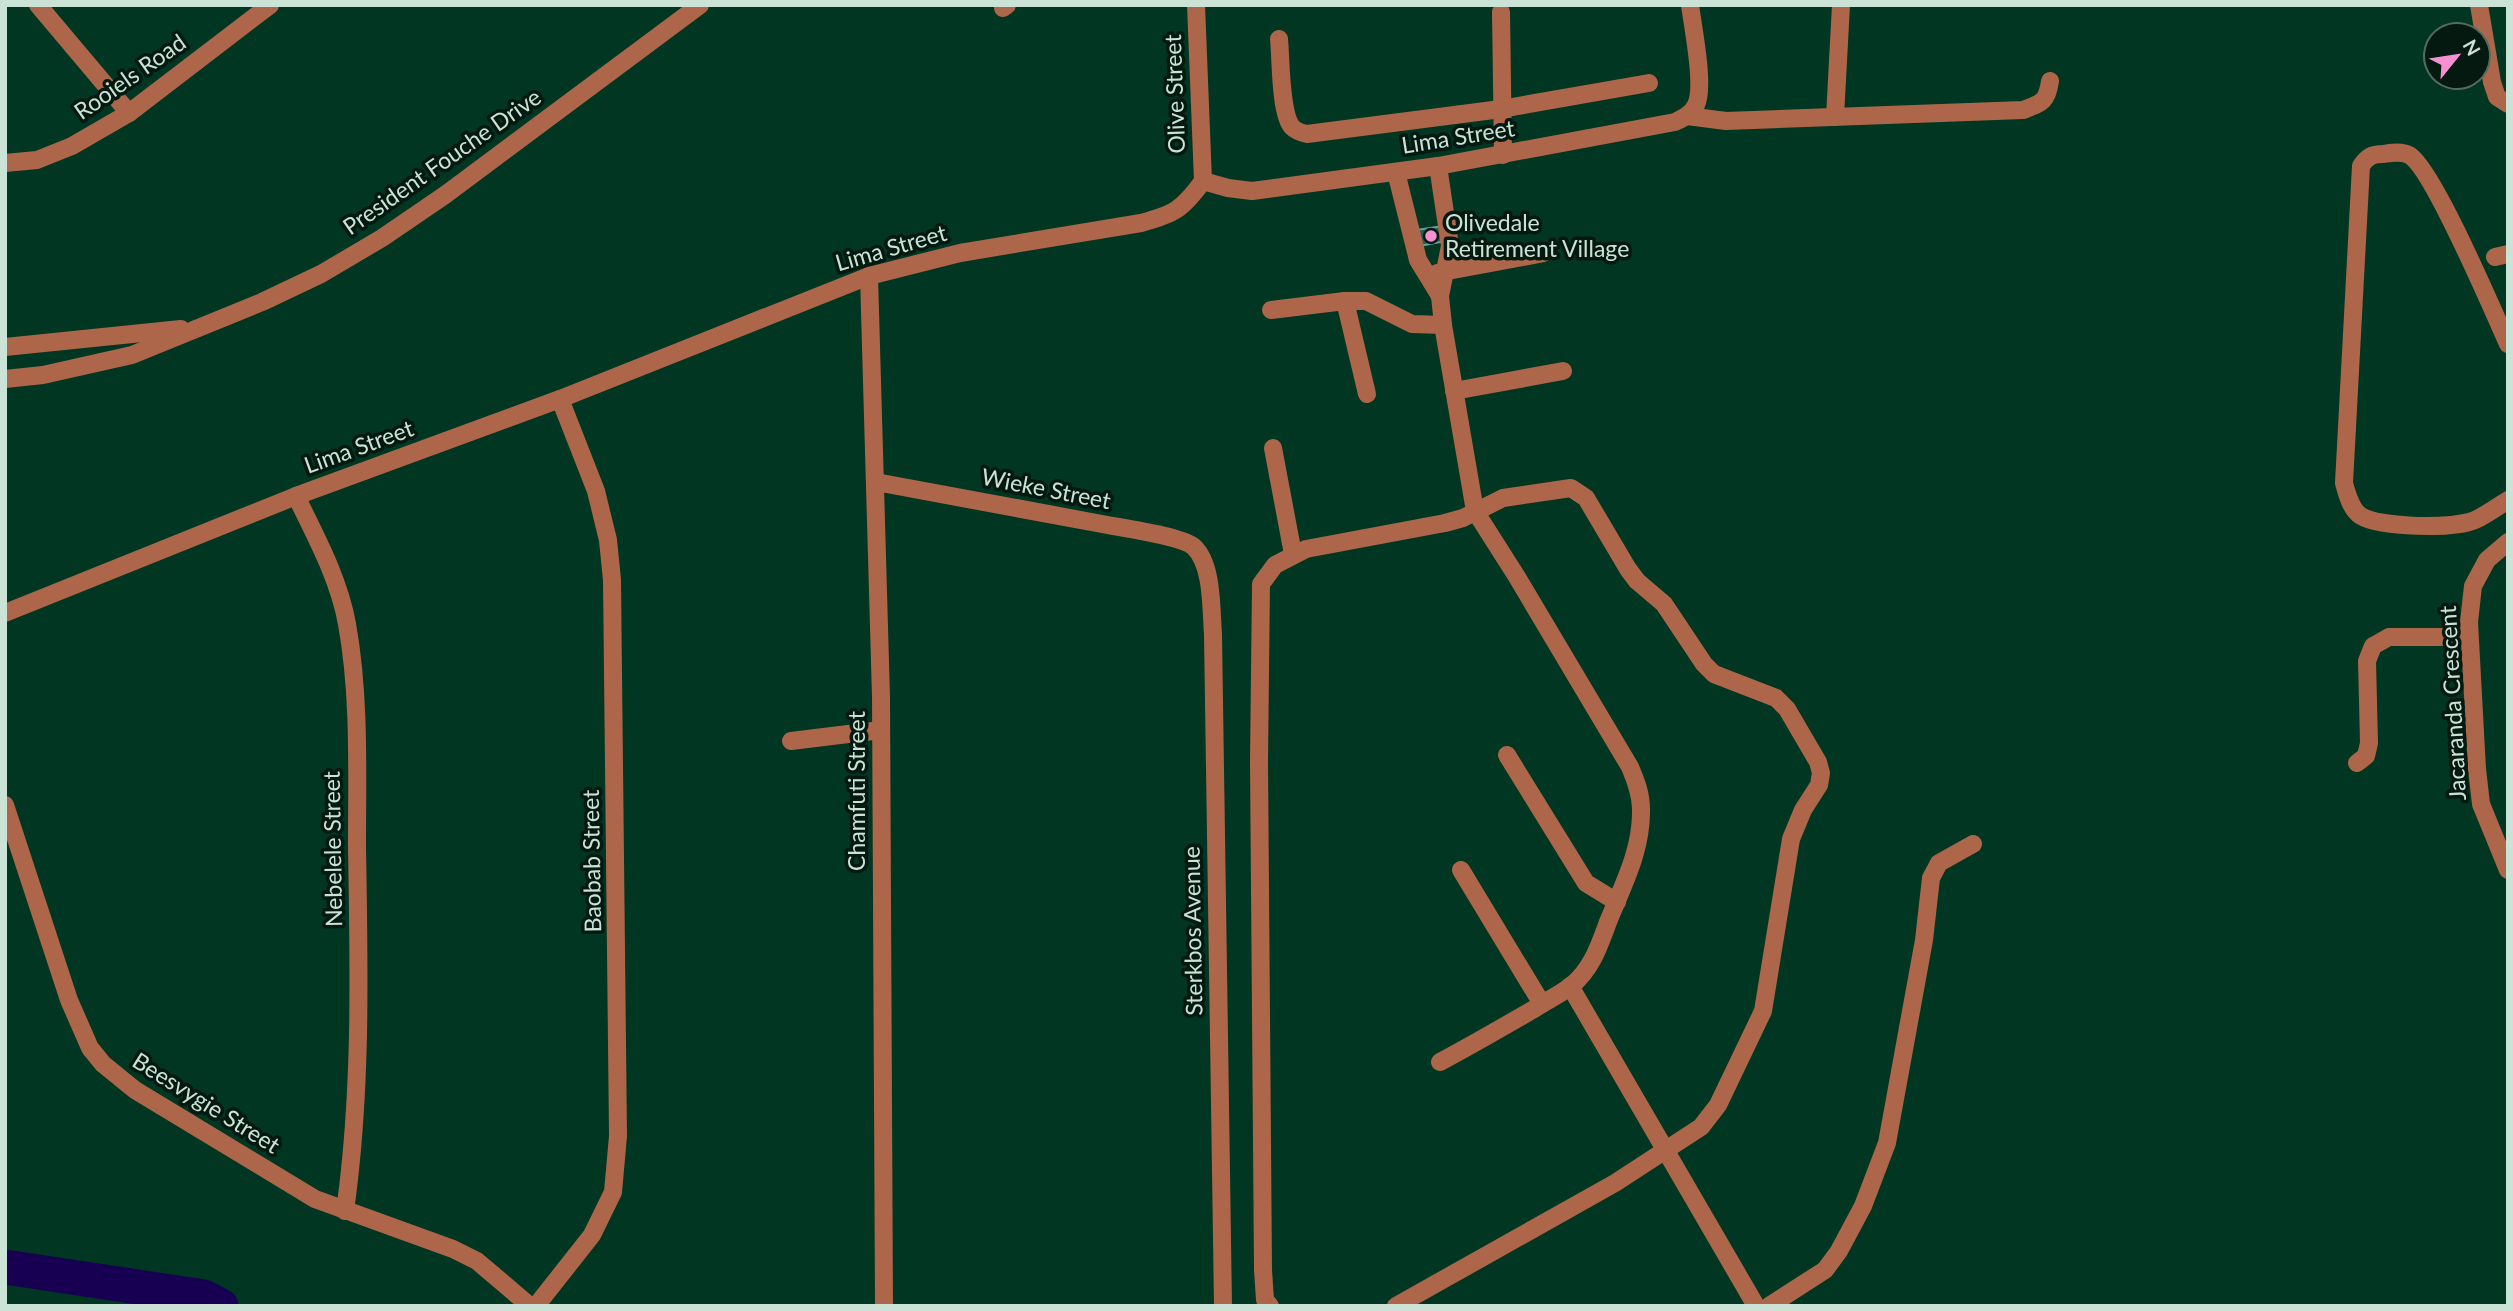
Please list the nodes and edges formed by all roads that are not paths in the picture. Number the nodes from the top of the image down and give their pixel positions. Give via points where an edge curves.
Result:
1 (38, 5) edge
2 (270, 5) edge
3 (700, 5) edge
4 (1196, 5) edge
5 (1690, 5) edge
6 (1841, 5) edge
7 (2479, 5) edge
8 (1501, 12) dead end
9 (1279, 39) dead end
10 (2050, 81) dead end
11 (1648, 83) dead end
12 (2508, 104) edge
13 (1501, 109) junction
14 (129, 113) junction
15 (1687, 116) junction
16 (1835, 117) junction
17 (1503, 155) junction
18 (5, 163) edge
19 (1438, 166) junction
20 (1396, 172) junction
21 (1203, 181) junction
22 (1544, 253) dead end
23 (1446, 271) junction
24 (1427, 275) junction
25 (869, 276) junction
26 (1440, 296) junction
27 (1345, 301) junction
28 (1270, 310) dead end
29 (1443, 325) junction
30 (195, 328) junction
31 (2508, 344) edge
32 (5, 347) edge
33 (1563, 371) dead end
34 (5, 379) edge
35 (1454, 391) junction
36 (1367, 394) dead end
37 (560, 399) junction
38 (1273, 448) dead end
39 (876, 482) junction
40 (296, 496) junction
41 (2508, 500) edge
42 (1475, 511) junction
43 (2508, 542) edge
44 (1293, 554) junction
45 (1201, 557) joint
46 (5, 613) edge
47 (2469, 636) junction
48 (881, 730) junction
49 (791, 741) dead end
50 (1507, 755) dead end
51 (2357, 763) dead end
52 (5, 804) edge
53 (1973, 844) dead end
54 (1461, 870) dead end
55 (2508, 870) edge
56 (1617, 902) junction
57 (1570, 986) junction
58 (1542, 1004) junction
59 (1440, 1062) dead end
60 (1668, 1151) junction
61 (345, 1210) junction
62 (530, 1306) edge
63 (536, 1306) edge
64 (884, 1306) edge
65 (1223, 1306) edge
66 (1270, 1306) edge
67 (1396, 1306) edge
68 (1756, 1306) edge
69 (1769, 1306) edge

1 - 14 street
2 - 14 street, Rooiels Road
3 - 30 street, President Fouche Drive via 382,238 321,274
4 - 21 street, Olive Street
5 - 15 street via 1700,92
6 - 16 street
7 - 12 street via 2492,82 2497,97
8 - 13 street
9 - 13 street via 1285,107 1291,126 1299,132 1316,135
10 - 16 street via 2049,94 2041,104 2023,110
11 - 13 street
13 - 17 street
14 - 18 street, Rooiels Road via 72,146 37,160
15 - 16 street via 1726,121
15 - 17 street, Lima Street
17 - 19 street, Lima Street
19 - 20 street, Lima Street
19 - 23 street via 1450,246
20 - 21 street, Lima Street via 1252,191
20 - 24 street via 1418,260
21 - 25 street, Lima Street via 1189,201 1170,215 960,253
22 - 23 street
23 - 24 street
23 - 26 street
24 - 26 street
25 - 37 street, Lima Street
25 - 39 street, Chamfuti Street
26 - 29 street
27 - 28 street
27 - 29 street via 1366,301 1412,324
27 - 36 street
29 - 35 street
30 - 32 street, President Fouche Drive
30 - 34 street, President Fouche Drive via 132,355
31 - 41 street via 2460,237 2421,166 2400,153 2367,158 2361,166 2344,483 2349,500 2359,515 2374,522 2444,527 2474,520
33 - 35 street
35 - 42 street
37 - 40 street, Lima Street
37 - 63 street, Baobab Street via 596,491 612,580 618,1136 613,1192 592,1234
38 - 44 street
39 - 45 street, Wieke Street via 1141,531 1186,542
39 - 48 street, Chamfuti Street
40 - 46 street, Lima Street
40 - 61 street, Nebelele Street via 338,589 353,674 358,1023
42 - 44 street via 1445,523
42 - 56 street via 1630,767 1639,790 1639,836
42 - 60 street via 1526,493 1571,488 1581,492 1628,569 1664,604 1704,664 1714,674 1776,698 1818,762 1819,785 1791,839 1763,1011 1718,1105 1701,1127
43 - 47 street, Jacaranda Crescent via 2487,560 2473,586
44 - 66 street via 1275,565 1261,584 1263,1270 1265,1300
45 - 65 street, Sterkbos Avenue via 1209,580 1213,634
47 - 51 street via 2389,637 2373,646 2367,661 2369,743 2366,756
47 - 55 street, Jacaranda Crescent via 2481,804
48 - 49 street
48 - 64 street, Chamfuti Street
50 - 56 street via 1586,883
52 - 61 street, Beesvygie Street via 69,1000 90,1048 103,1064 135,1090 241,1155 315,1199
53 - 69 street via 1939,863 1931,878 1887,1143 1863,1206 1825,1270
54 - 58 street
56 - 57 street via 1592,961
57 - 58 street
57 - 60 street
58 - 59 street
60 - 67 street
60 - 68 street
61 - 62 street, Beesvygie Street via 477,1261

